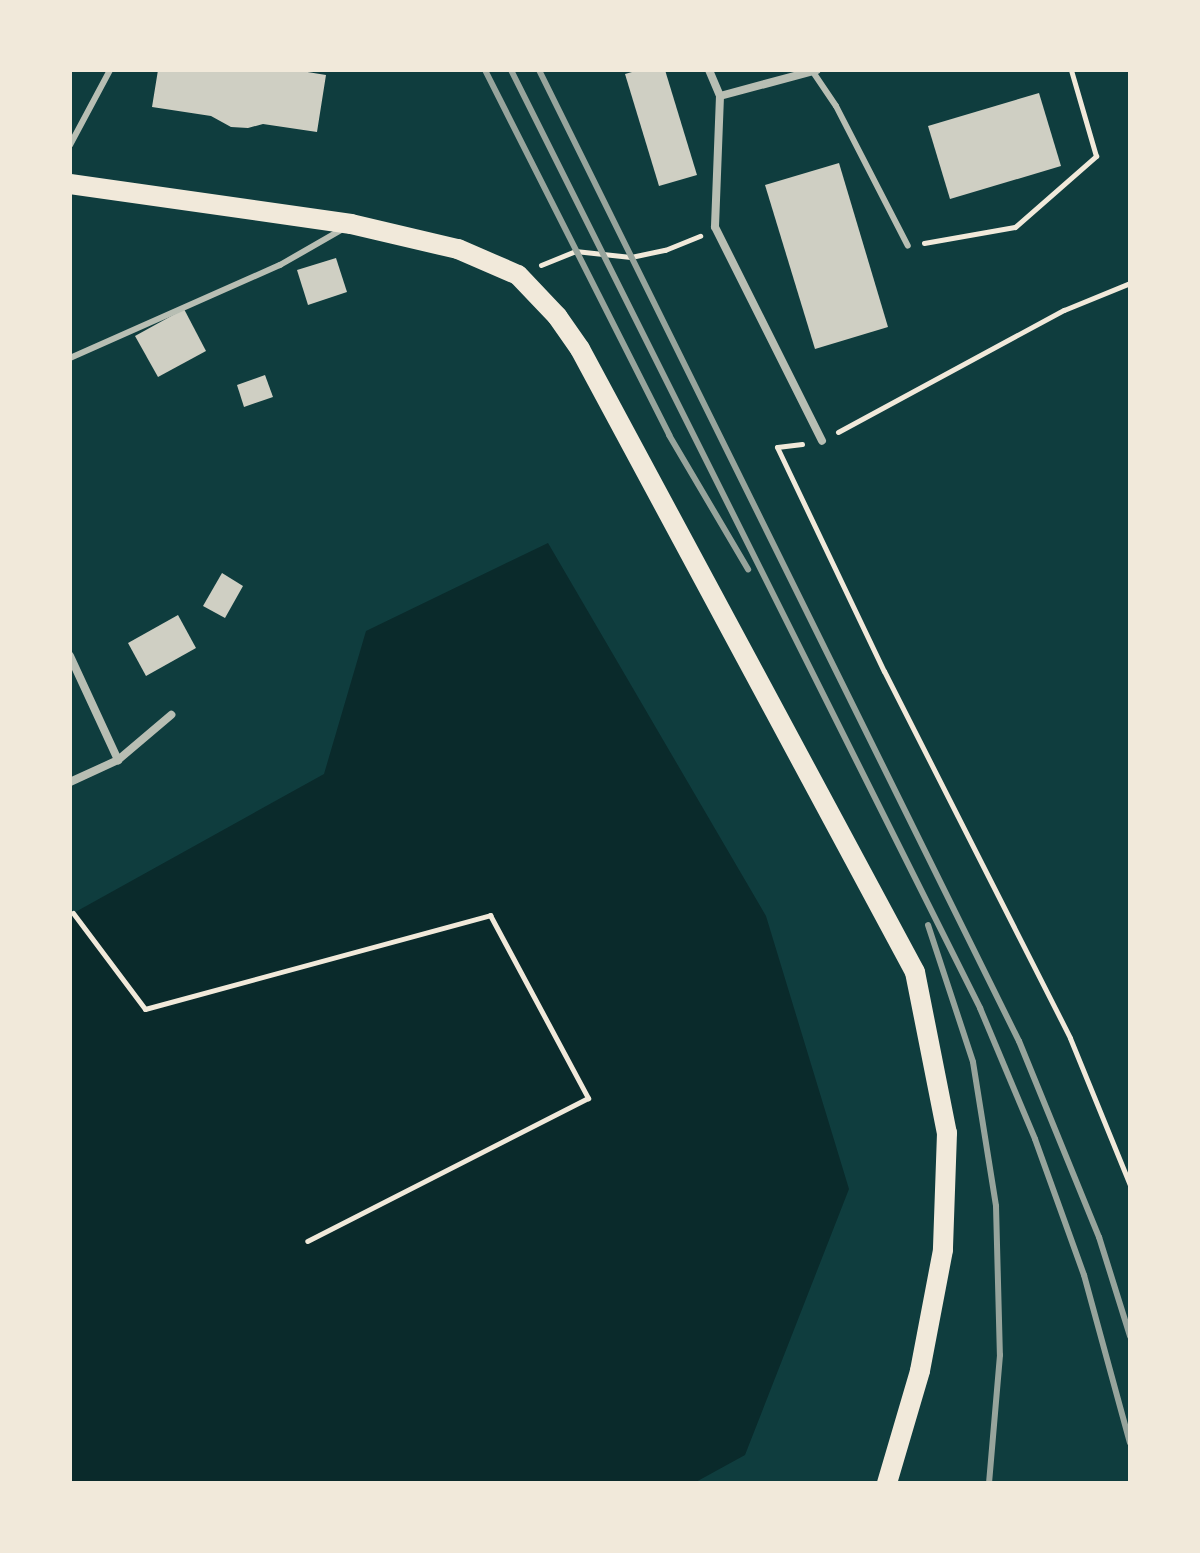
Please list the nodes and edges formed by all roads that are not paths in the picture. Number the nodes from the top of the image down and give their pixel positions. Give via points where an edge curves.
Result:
1 (110, 70) edge
2 (709, 70) edge
3 (788, 70) edge
4 (815, 71) edge
5 (783, 79) junction
6 (720, 96) junction
7 (70, 145) edge
8 (70, 184) edge
9 (351, 224) junction
10 (908, 246) road end
11 (70, 358) edge
12 (822, 441) road end
13 (70, 656) edge
14 (171, 715) dead end
15 (118, 760) junction
16 (70, 782) edge
17 (887, 1483) edge

1 - 7 lane
2 - 6 street
3 - 5 lane
4 - 5 street
4 - 10 lane
5 - 6 street
6 - 12 street via 715,227
8 - 9 main road
9 - 11 lane via 280,265
9 - 17 main road via 458,249 518,275 557,316 609,399 915,972 947,1133 943,1250 920,1371
13 - 15 street
14 - 15 street
15 - 16 street

